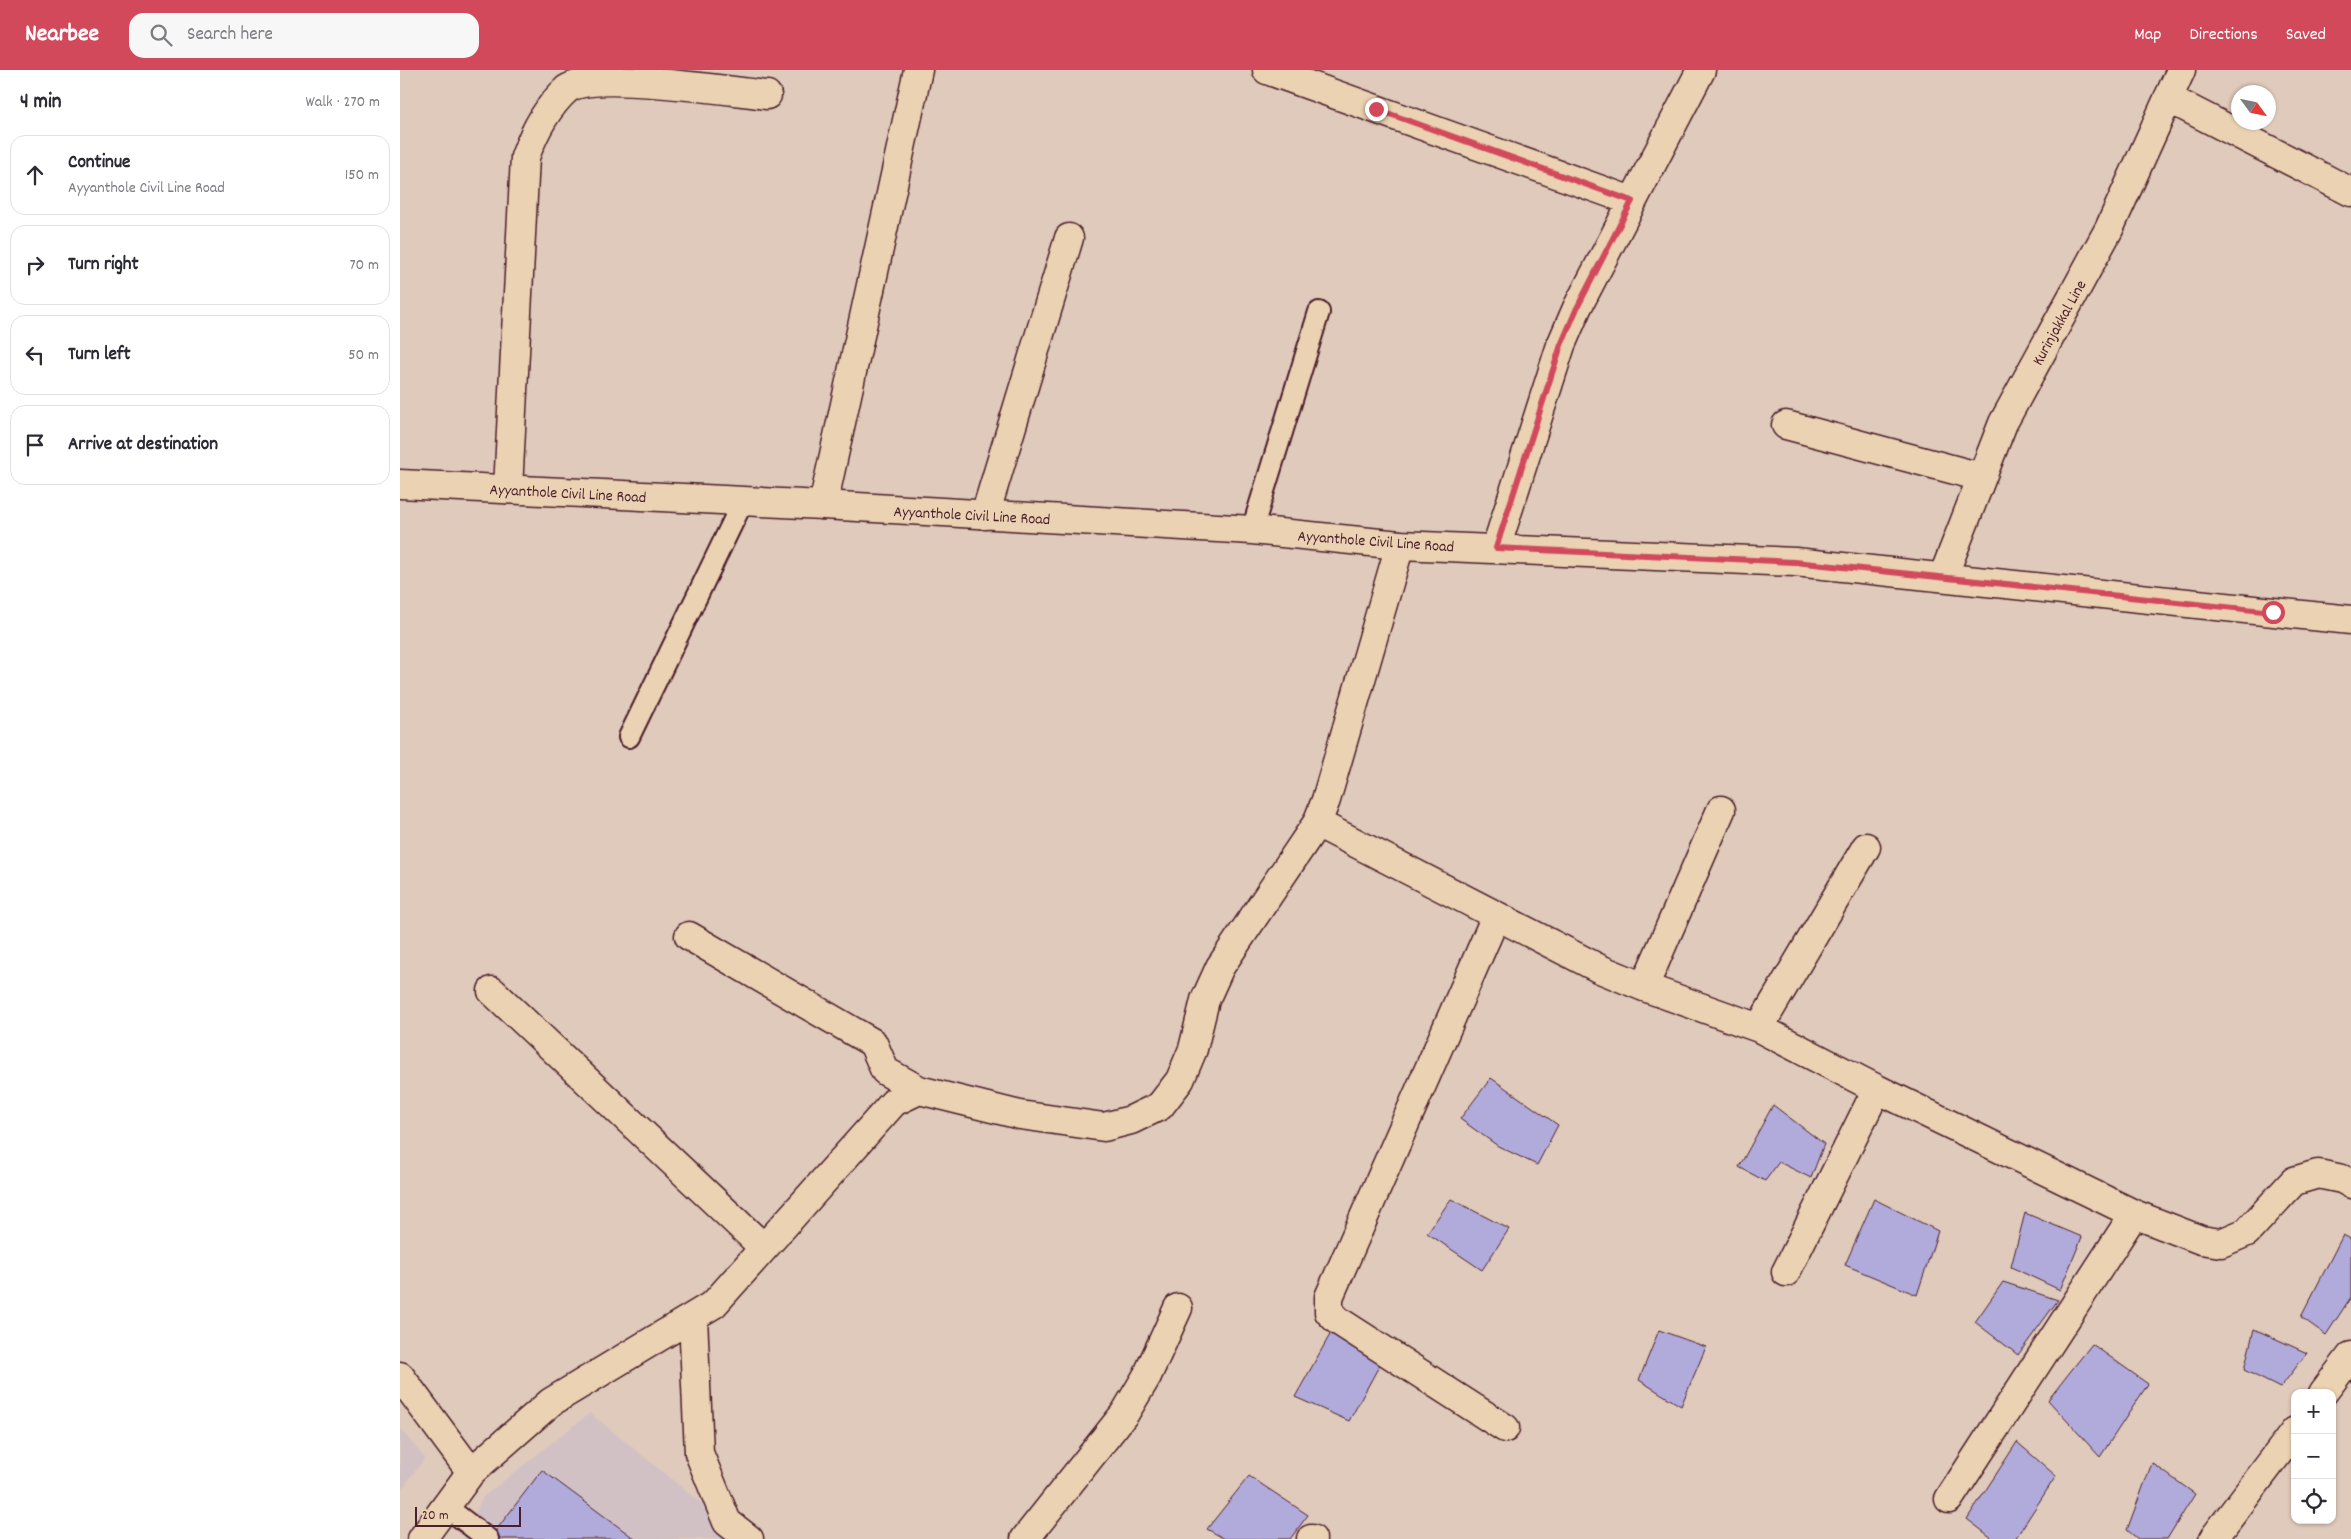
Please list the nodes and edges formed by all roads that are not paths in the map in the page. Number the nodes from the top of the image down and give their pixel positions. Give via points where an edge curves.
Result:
1 (918, 70) edge
2 (1267, 70) edge
3 (1701, 70) edge
4 (2181, 70) edge
5 (696, 78) edge
6 (767, 95) dead end
7 (2168, 98) junction
8 (2351, 192) edge
9 (1632, 201) junction
10 (1069, 238) dead end
11 (1319, 312) dead end
12 (1786, 425) dead end
13 (1981, 477) junction
14 (400, 484) edge
15 (508, 489) junction
16 (743, 501) junction
17 (823, 505) junction
18 (985, 515) junction
19 (1252, 530) junction
20 (1400, 545) junction
21 (1496, 548) junction
22 (1943, 576) junction
23 (2351, 620) edge
24 (629, 737) dead end
25 (1721, 810) dead end
26 (1317, 824) junction
27 (1866, 847) dead end
28 (1496, 916) junction
29 (689, 936) dead end
30 (1644, 987) junction
31 (492, 991) dead end
32 (1759, 1028) junction
33 (1876, 1089) junction
34 (919, 1090) junction
35 (2351, 1184) edge
36 (2134, 1214) junction
37 (764, 1248) junction
38 (1786, 1272) dead end
39 (1178, 1308) dead end
40 (692, 1317) junction
41 (2351, 1356) edge
42 (400, 1376) edge
43 (2326, 1389) edge
44 (1505, 1428) dead end
45 (2293, 1434) edge
46 (471, 1472) junction
47 (1948, 1499) dead end
48 (445, 1506) junction
49 (422, 1539) edge
50 (488, 1539) edge
51 (749, 1539) edge
52 (1025, 1539) edge
53 (2213, 1539) edge

1 - 17 street
2 - 9 street
3 - 9 street
4 - 7 street, Kurinjakkal Line
5 - 6 street
5 - 15 street via 587,81 568,88 535,132 525,157
7 - 8 street
7 - 13 street, Kurinjakkal Line via 2109,230 2003,424
9 - 21 street via 1561,345
10 - 18 street
11 - 19 lane
12 - 13 street
13 - 22 street, Kurinjakkal Line
14 - 15 street, Ayyanthole Civil Line Road
15 - 16 street, Ayyanthole Civil Line Road
16 - 17 street, Ayyanthole Civil Line Road
16 - 24 lane
17 - 18 street, Ayyanthole Civil Line Road
18 - 19 street, Ayyanthole Civil Line Road
19 - 20 street, Ayyanthole Civil Line Road
20 - 21 street, Ayyanthole Civil Line Road
20 - 26 street
21 - 22 street, Ayyanthole Civil Line Road via 1795,562
22 - 23 street, Ayyanthole Civil Line Road
25 - 30 street
26 - 28 street
26 - 34 street via 1220,967 1204,1000 1193,1049 1180,1080 1160,1106 1131,1120 1104,1126 1020,1115
27 - 32 street
28 - 30 street via 1600,969
28 - 44 street via 1329,1297 1329,1312
29 - 34 street via 873,1043 885,1071
30 - 32 street
31 - 37 street
32 - 33 street
33 - 36 street
33 - 38 street
34 - 37 street via 894,1102
35 - 36 street via 2342,1178 2318,1174 2294,1180 2247,1232 2221,1244 2201,1240
36 - 47 street
37 - 40 street via 714,1304
39 - 52 street via 1147,1376 1125,1413
40 - 46 street via 551,1402
40 - 51 street via 699,1453 727,1522
41 - 43 street
42 - 46 street
45 - 53 street
46 - 48 street
48 - 49 street
48 - 50 lane

